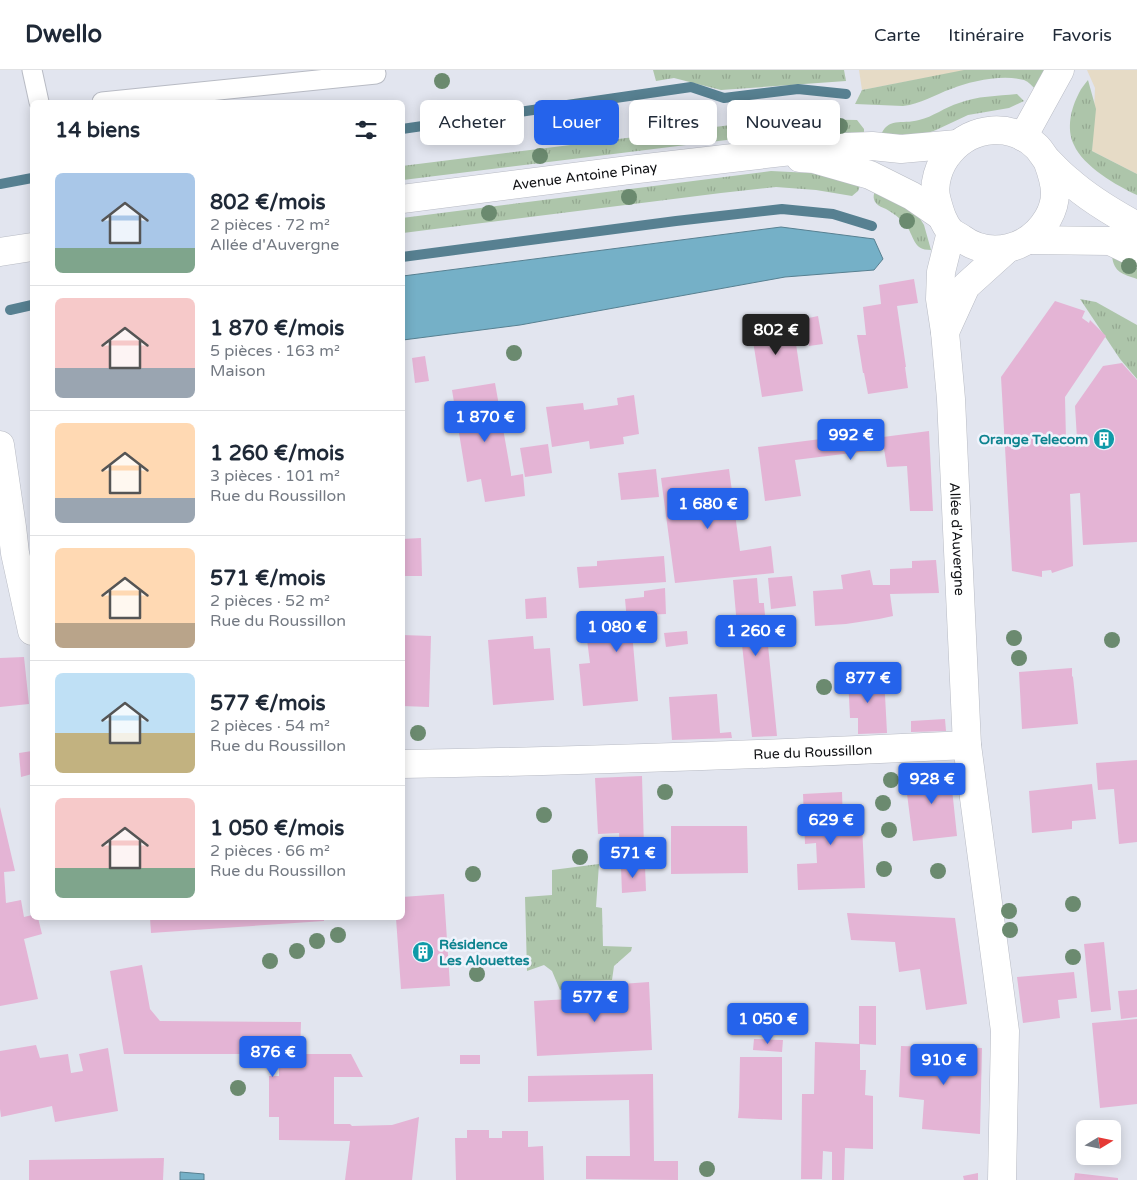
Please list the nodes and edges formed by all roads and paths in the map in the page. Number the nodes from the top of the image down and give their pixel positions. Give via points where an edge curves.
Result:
1 (32, 70) edge
2 (375, 70) edge
3 (1060, 70) edge
4 (39, 100) edge
5 (122, 100) edge
6 (1024, 137) junction
7 (957, 144) junction
8 (767, 154) junction
9 (1047, 160) junction
10 (405, 199) edge
11 (946, 224) junction
12 (1137, 226) edge
13 (1018, 244) junction
14 (30, 247) edge
15 (0, 252) edge
16 (1137, 254) edge
17 (945, 332) junction
18 (0, 444) edge
19 (30, 622) edge
20 (967, 745) junction
21 (405, 764) edge
22 (1002, 1180) edge

1 - 4 lane
2 - 5 lane via 376,74
3 - 6 street
6 - 7 street, Avenue Antoine Pinay via 1007,131 989,130 972,134
6 - 9 street, Avenue Antoine Pinay
7 - 8 street, Avenue Antoine Pinay via 902,149 842,146
7 - 11 street, Avenue Antoine Pinay via 944,159 937,177 936,197
8 - 10 street, Avenue Antoine Pinay
8 - 11 street, Avenue Antoine Pinay via 814,159 870,175 912,196
9 - 12 street, Avenue Antoine Pinay via 1089,196
9 - 13 street, Avenue Antoine Pinay via 1054,177 1051,212 1042,227
11 - 13 street, Avenue Antoine Pinay via 968,244 987,250
11 - 17 street, Allée d'Auvergne via 940,299
13 - 16 street, Avenue Antoine Pinay via 1110,241
13 - 17 street, Allée d'Auvergne via 966,286
14 - 15 street
17 - 20 street, Allée d'Auvergne
18 - 19 street via 15,552
20 - 21 street, Rue du Roussillon via 662,758
20 - 22 street via 1005,1031

